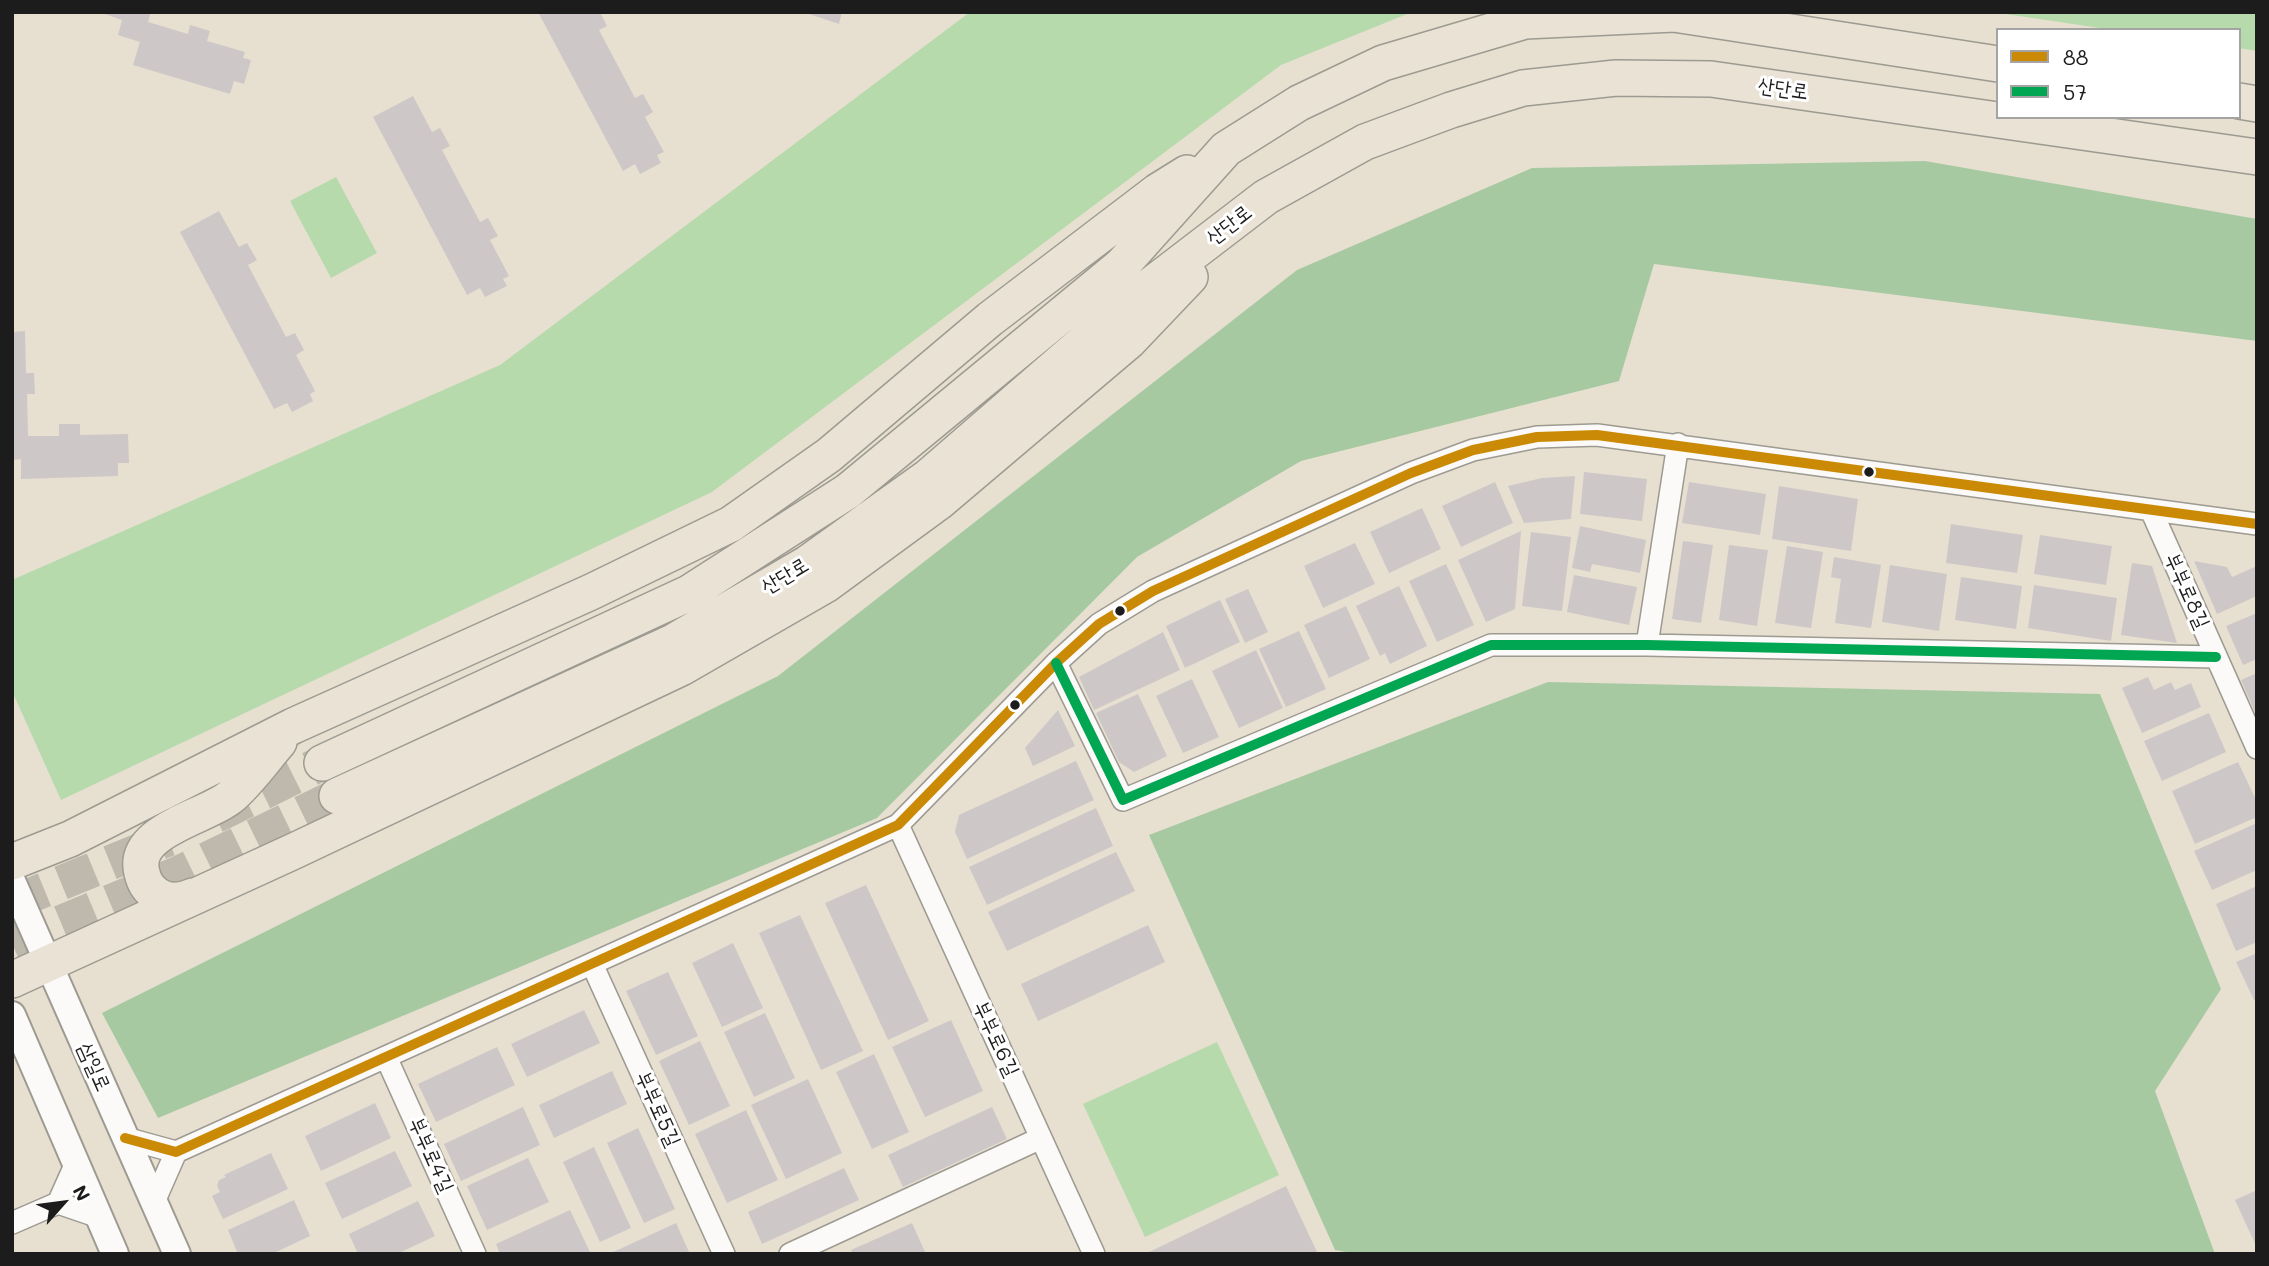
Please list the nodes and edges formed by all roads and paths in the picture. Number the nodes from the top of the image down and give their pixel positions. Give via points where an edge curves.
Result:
1 (1805, 23) edge
2 (1996, 64) edge
3 (1996, 118) edge
4 (2006, 119) edge
5 (1226, 149) junction
6 (2257, 157) edge
7 (1266, 197) junction
8 (1678, 444) junction
9 (2151, 510) junction
10 (2257, 524) edge
11 (1647, 645) junction
12 (2216, 657) junction
13 (1056, 663) junction
14 (293, 726) junction
15 (2257, 748) edge
16 (322, 763) tunnel mouth
17 (337, 796) tunnel mouth
18 (898, 825) junction
19 (12, 862) edge
20 (12, 881) edge
21 (193, 897) junction
22 (49, 963) junction
23 (592, 964) junction
24 (12, 980) edge
25 (12, 1015) edge
26 (386, 1057) junction
27 (125, 1138) junction
28 (1041, 1138) junction
29 (176, 1152) junction
30 (76, 1163) junction
31 (154, 1202) junction
32 (58, 1203) junction
33 (99, 1217) junction
34 (12, 1223) edge
35 (115, 1254) edge
36 (177, 1254) edge
37 (475, 1254) edge
38 (724, 1254) edge
39 (790, 1254) edge
40 (1094, 1254) edge

1 - 2 main road, 산단로
1 - 5 main road, 산단로 via 1674,15 1525,21 1383,63 1299,103
3 - 7 main road, 산단로 via 1711,79 1616,78 1523,88 1364,142
4 - 6 main road, 산단로
5 - 14 main road via 1147,199 990,319 829,455 731,524
5 - 16 main road, 산단로 via 1122,265 848,491 689,593
7 - 17 main road, 산단로 via 1138,295 929,477 808,563 670,643
7 - 21 main road via 1129,341 939,502 827,584 681,668
8 - 9 street
8 - 11 street
8 - 13 street via 1597,435 1537,437 1473,450 1411,473 1153,591 1099,624
9 - 10 street
9 - 12 street, 부부로8길
11 - 12 street
11 - 13 street via 1491,645 1123,800
12 - 15 street, 부부로8길
13 - 18 street
14 - 19 main road via 70,839
14 - 21 main road via 229,798 158,835 144,850 141,868 148,887 163,899
18 - 23 street
18 - 28 street, 부부로6길
20 - 22 street, 삼일로
21 - 22 main road
22 - 24 main road
22 - 27 street, 삼일로
23 - 26 street
23 - 38 street, 부부로5길
25 - 30 street
26 - 29 street
26 - 37 street, 부부로4길
27 - 29 street
27 - 31 street, 삼일로
28 - 39 street
28 - 40 street, 부부로6길
29 - 31 street
30 - 32 street
30 - 33 street
31 - 36 street, 삼일로
32 - 33 street
32 - 34 street
33 - 35 street

